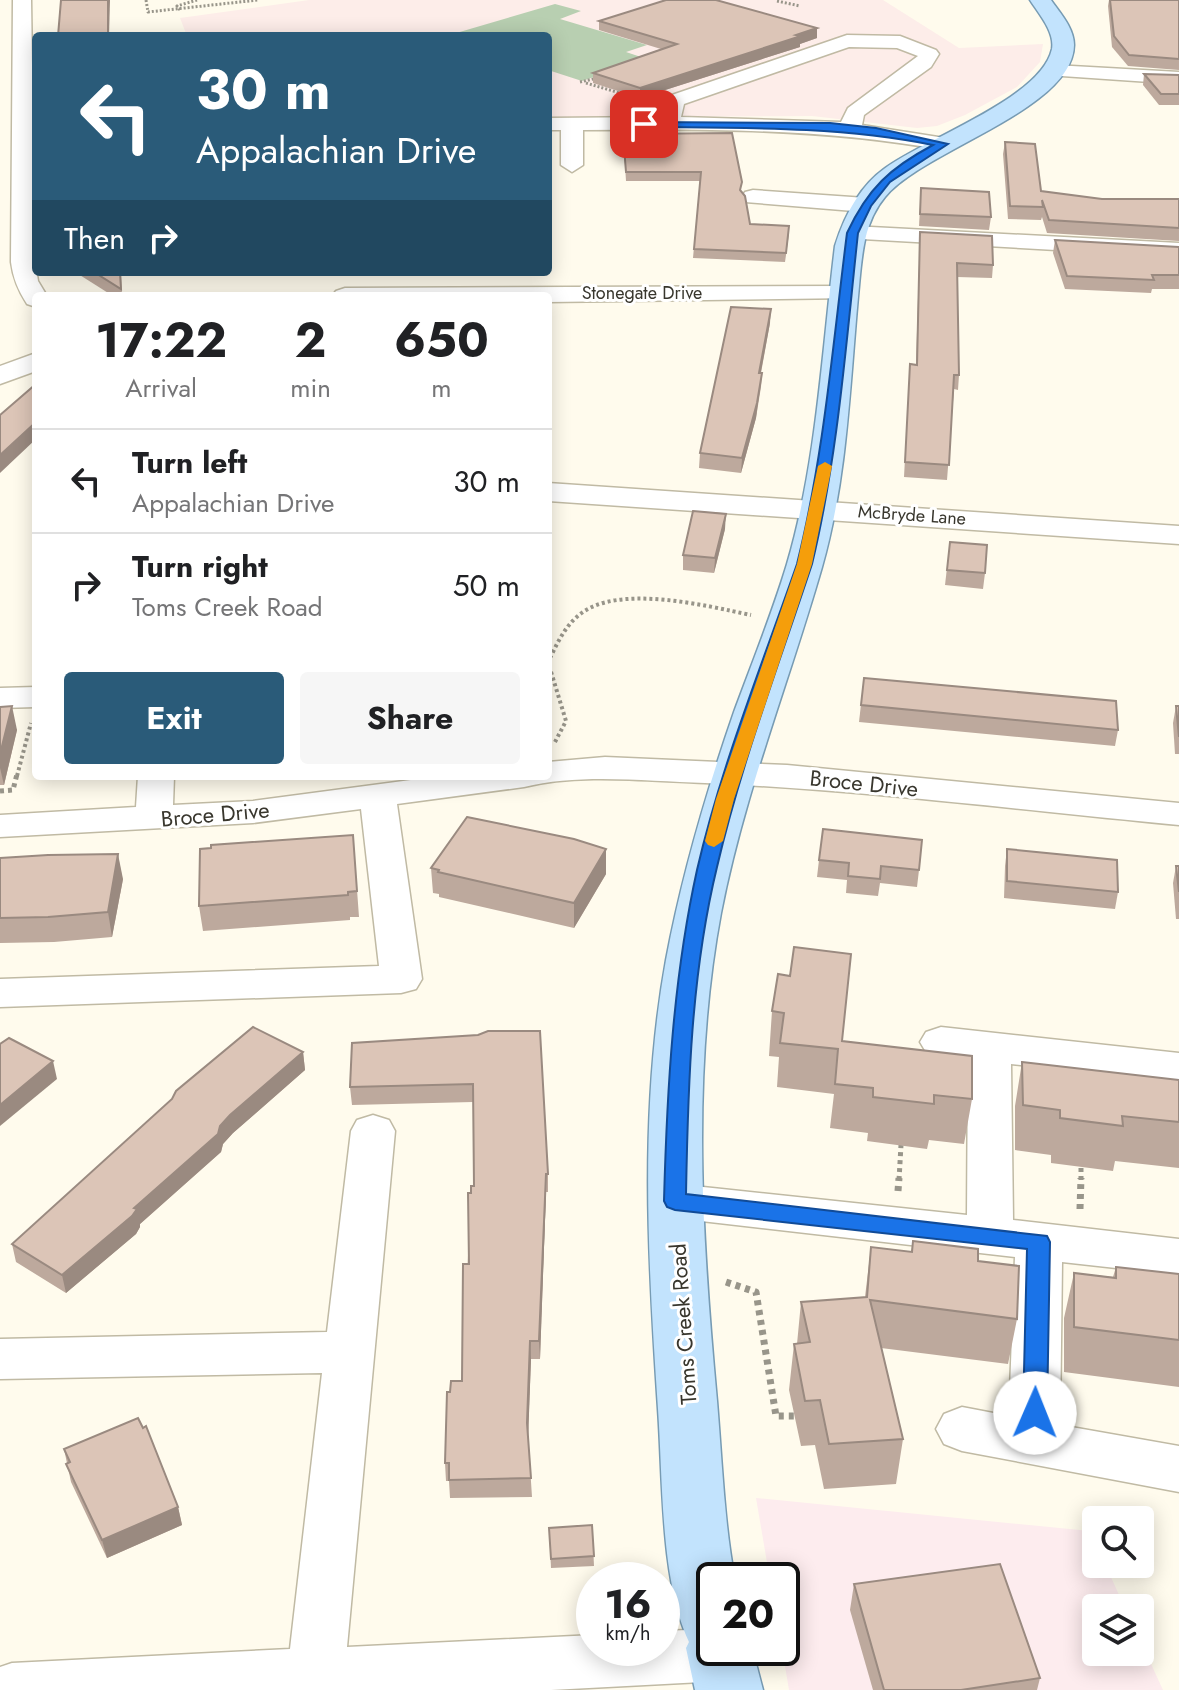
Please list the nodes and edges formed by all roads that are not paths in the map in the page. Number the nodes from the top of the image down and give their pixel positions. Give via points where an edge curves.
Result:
1 (22, 0) edge
2 (1040, 0) edge
3 (1054, 71) junction
4 (1179, 78) edge
5 (552, 124) edge
6 (572, 124) junction
7 (670, 124) junction
8 (850, 128) junction
9 (20, 137) edge
10 (943, 144) junction
11 (572, 165) dead end
12 (753, 197) dead end
13 (866, 205) junction
14 (852, 233) junction
15 (1179, 250) edge
16 (32, 292) edge
17 (843, 293) junction
18 (552, 295) edge
19 (32, 363) edge
20 (0, 376) edge
21 (552, 492) edge
22 (818, 509) junction
23 (1179, 535) edge
24 (0, 698) edge
25 (32, 708) edge
26 (552, 773) edge
27 (734, 774) junction
28 (156, 780) edge
29 (496, 780) edge
30 (378, 797) junction
31 (1179, 814) edge
32 (154, 819) junction
33 (0, 826) edge
34 (0, 993) edge
35 (941, 1042) dead end
36 (989, 1048) junction
37 (1179, 1068) edge
38 (373, 1131) dead end
39 (675, 1201) junction
40 (990, 1236) junction
41 (1039, 1242) junction
42 (1179, 1257) edge
43 (350, 1352) junction
44 (0, 1359) edge
45 (962, 1429) dead end
46 (1034, 1442) junction
47 (1179, 1469) edge
48 (701, 1562) edge
49 (696, 1656) edge
50 (316, 1674) junction
51 (12, 1690) edge

1 - 9 street
2 - 3 main road via 1062,38
3 - 4 street
3 - 10 main road, Toms Creek Road via 1038,90
5 - 6 street
6 - 7 street
6 - 11 street
7 - 8 street
7 - 8 street via 676,100 847,41 900,42 929,54 855,112
8 - 10 street
9 - 16 street via 23,262
10 - 13 main road, Toms Creek Road via 893,174
12 - 13 street
13 - 14 main road, Toms Creek Road
14 - 15 street
14 - 17 main road, Toms Creek Road
17 - 18 street, Stonegate Drive
17 - 22 main road, Toms Creek Road
19 - 20 street
21 - 22 street, McBryde Lane
22 - 23 street, McBryde Lane
22 - 27 main road, Toms Creek Road via 805,564
24 - 25 street
26 - 27 street, Broce Drive via 605,768
27 - 31 street, Broce Drive
27 - 39 main road, Toms Creek Road via 707,870 689,964 677,1092
28 - 32 street
29 - 30 street, Broce Drive
30 - 32 street, Broce Drive
30 - 34 street via 401,979
32 - 33 street, Broce Drive
35 - 36 street
36 - 37 street
36 - 40 street
38 - 43 street
39 - 40 street
39 - 48 main road, Toms Creek Road
40 - 41 street
41 - 42 street
41 - 46 street
43 - 44 street
43 - 50 street
45 - 46 street
46 - 47 street
49 - 50 street
50 - 51 street

